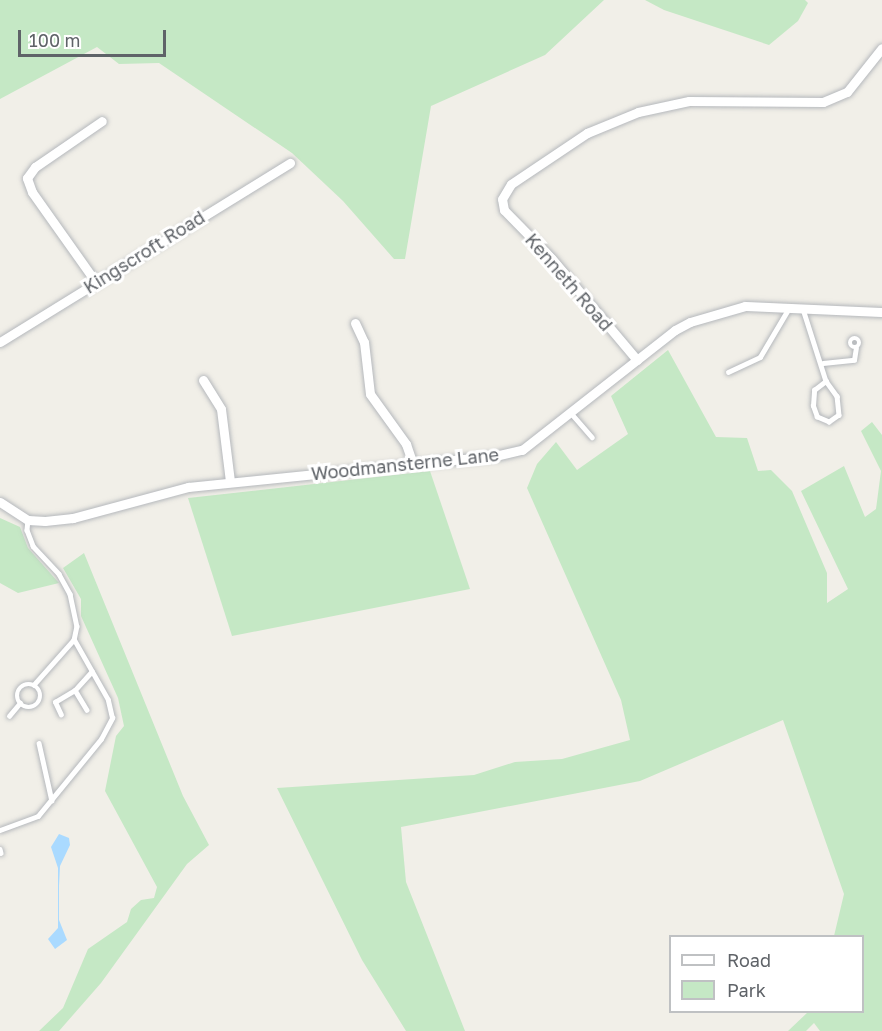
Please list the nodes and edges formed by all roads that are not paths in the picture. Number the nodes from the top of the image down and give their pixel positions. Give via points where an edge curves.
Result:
1 (882, 48) edge
2 (102, 121) dead end
3 (290, 163) dead end
4 (95, 281) junction
5 (790, 306) junction
6 (802, 306) junction
7 (882, 312) edge
8 (355, 323) dead end
9 (0, 342) edge
10 (856, 348) dead end
11 (637, 360) junction
12 (823, 363) junction
13 (728, 372) dead end
14 (203, 380) dead end
15 (826, 381) junction
16 (571, 413) junction
17 (592, 437) dead end
18 (413, 464) junction
19 (230, 481) junction
20 (0, 502) edge
21 (28, 520) junction
22 (74, 640) junction
23 (92, 671) junction
24 (34, 685) junction
25 (75, 690) junction
26 (20, 703) junction
27 (87, 710) dead end
28 (61, 715) dead end
29 (9, 716) dead end
30 (39, 743) dead end
31 (52, 801) junction
32 (0, 830) edge

1 - 11 street, Kenneth Road via 847,92 823,102 689,101 638,112 587,133 511,184 502,204
2 - 4 street via 35,167 27,178 32,192
3 - 4 street, Kingscroft Road
4 - 9 street, Kingscroft Road
5 - 6 street, Woodmansterne Lane
5 - 11 street, Woodmansterne Lane via 745,306 711,314 675,330
5 - 13 lane via 760,357
6 - 7 street, Woodmansterne Lane
6 - 12 lane
8 - 18 street via 364,342 370,394 406,444
10 - 12 lane via 854,360
11 - 16 street, Woodmansterne Lane
12 - 15 lane
14 - 19 street via 221,409
15 - 15 lane via 834,388 840,410 835,420 829,422 817,417 813,406 814,390
16 - 17 lane
16 - 18 street, Woodmansterne Lane via 522,450
18 - 19 street, Woodmansterne Lane
19 - 21 street, Woodmansterne Lane via 188,487 73,518
20 - 21 street
21 - 22 lane via 33,546 59,574 75,608
22 - 23 lane
22 - 24 lane
23 - 25 lane
23 - 31 lane via 112,718
24 - 26 lane via 20,688
24 - 26 lane via 40,690 40,702 30,708
25 - 27 lane
25 - 28 lane via 55,702
26 - 29 lane
30 - 31 lane
31 - 32 lane via 38,816

